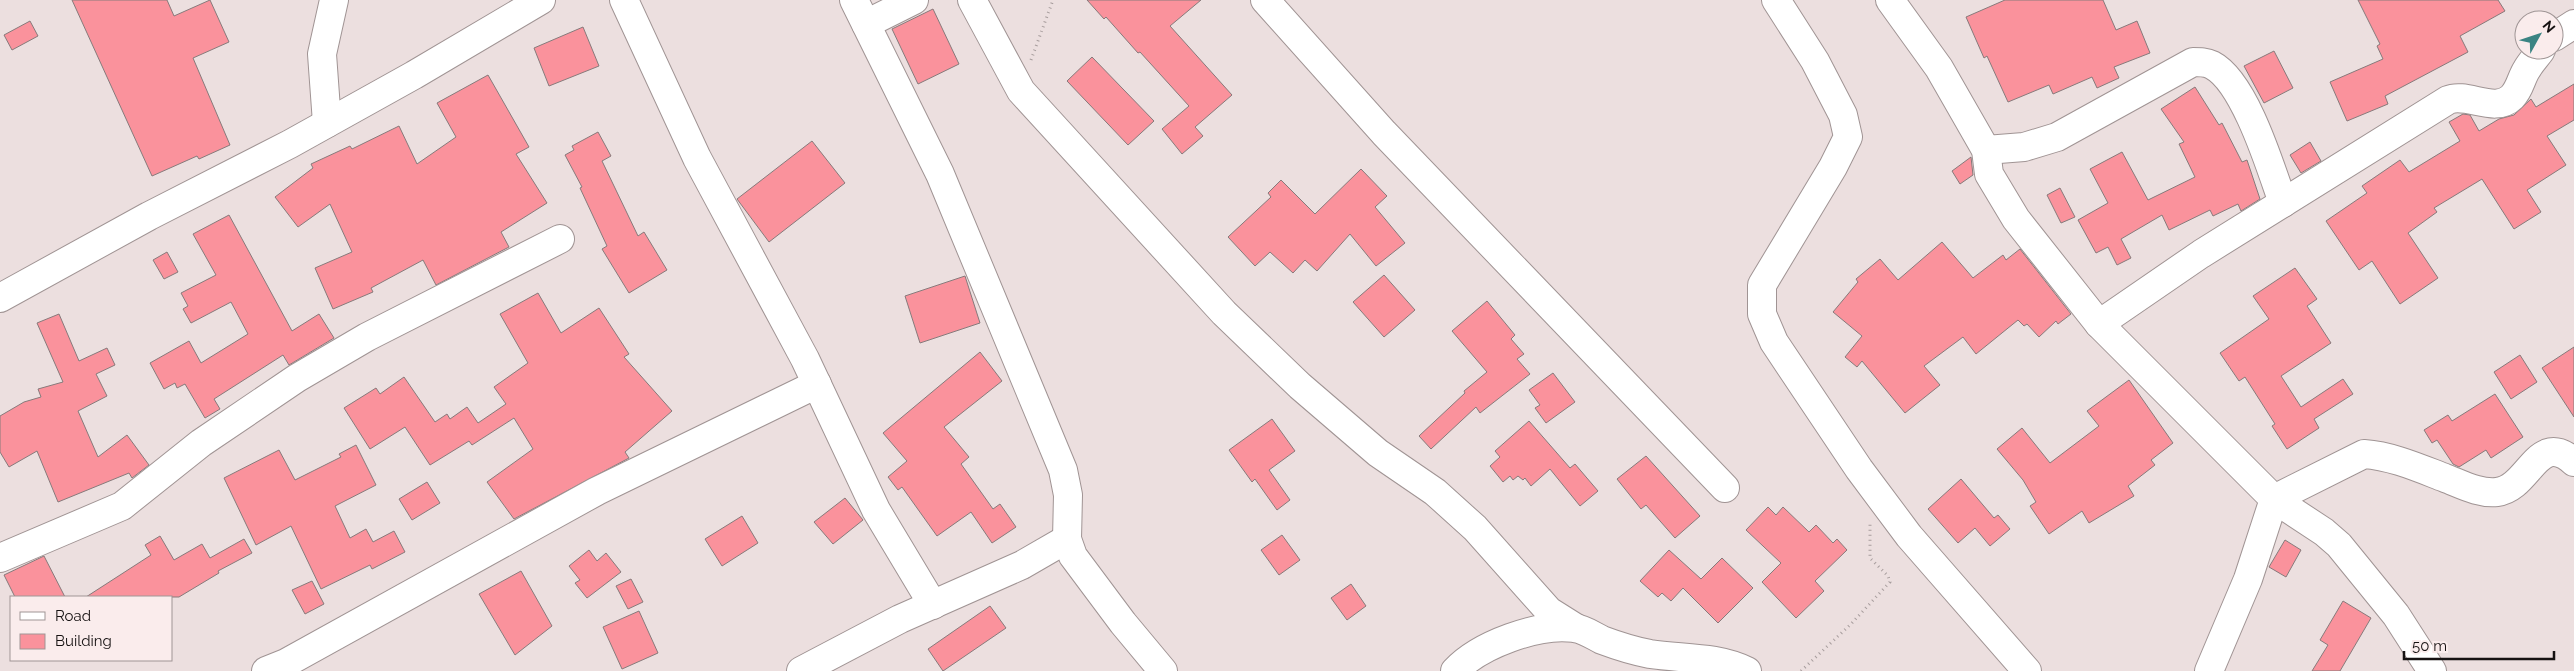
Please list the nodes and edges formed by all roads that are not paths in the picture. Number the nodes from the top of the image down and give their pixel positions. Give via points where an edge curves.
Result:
1 (334, 0) edge
2 (540, 0) edge
3 (624, 0) edge
4 (914, 0) edge
5 (972, 0) edge
6 (1265, 0) edge
7 (1776, 0) edge
8 (1902, 5) edge
9 (860, 12) edge
10 (2534, 60) edge
11 (327, 123) junction
12 (1986, 150) junction
13 (2283, 203) junction
14 (560, 240) dead end
15 (0, 298) edge
16 (2099, 324) junction
17 (817, 384) junction
18 (2574, 462) edge
19 (1725, 488) dead end
20 (2274, 499) junction
21 (1066, 540) junction
22 (0, 558) edge
23 (933, 605) junction
24 (1576, 628) junction
25 (280, 668) edge
26 (802, 671) edge
27 (1163, 671) edge
28 (1455, 671) edge
29 (1747, 671) edge
30 (2027, 671) edge
31 (2209, 671) edge
32 (2432, 671) edge

1 - 11 street via 322,54
2 - 11 street
3 - 17 street via 697,158
4 - 9 street
5 - 24 street via 1020,91 1224,312 1293,379 1378,452 1435,492 1475,528 1550,611
6 - 19 street via 1384,133
7 - 30 street via 1816,61 1843,115 1848,137 1762,285 1762,314 1774,342 1859,469 1909,536
8 - 12 street
9 - 21 street via 940,174 1064,470 1068,495
10 - 13 street via 2516,92 2507,101 2496,104 2459,98 2448,100
11 - 15 street
12 - 13 street via 2024,147 2057,137 2193,62 2202,62 2224,75 2237,93 2263,144
12 - 16 street via 1989,174 2016,219
13 - 16 street
14 - 22 street via 367,337 297,378 201,443 122,506
16 - 20 street
17 - 23 street via 876,510
17 - 25 street via 596,491
18 - 20 street via 2566,454 2554,450 2543,454 2509,488 2496,492 2474,490 2408,464 2364,454
20 - 31 street via 2248,579
20 - 32 street via 2339,545 2396,615
21 - 23 street via 1022,565
21 - 27 street via 1086,575
23 - 26 street
24 - 28 street via 1521,634 1489,648
24 - 29 street via 1627,649 1716,660

